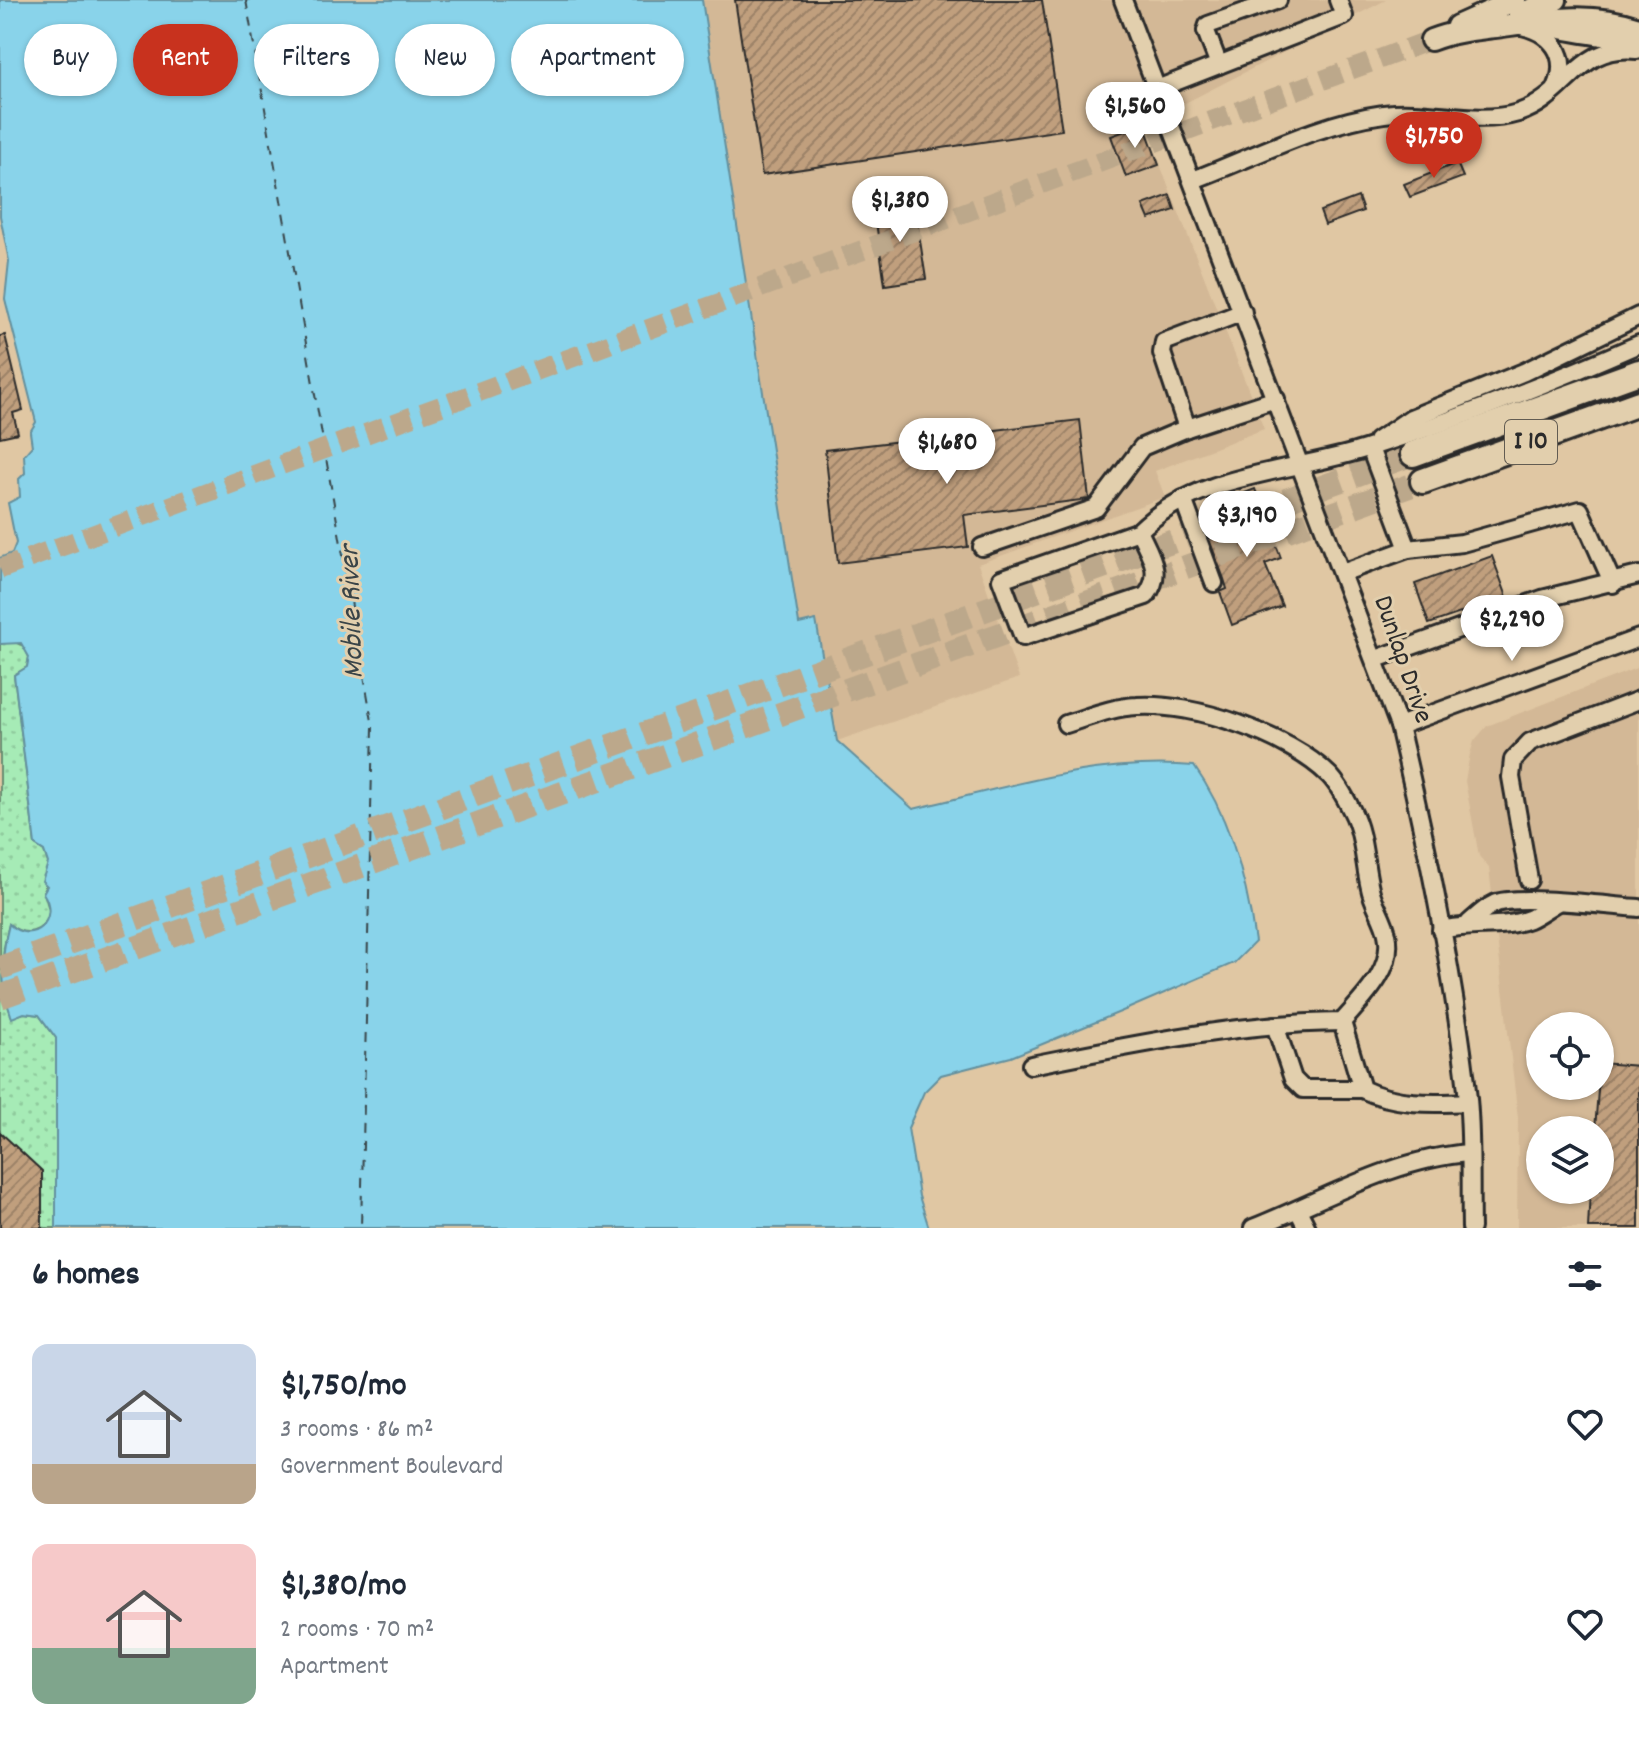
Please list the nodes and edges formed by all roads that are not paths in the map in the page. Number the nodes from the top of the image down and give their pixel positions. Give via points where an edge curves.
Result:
1 (1123, 0) edge
2 (1278, 0) edge
3 (1338, 0) edge
4 (1515, 0) edge
5 (1556, 0) edge
6 (1539, 20) junction
7 (1512, 25) junction
8 (1639, 28) edge
9 (1477, 29) junction
10 (1639, 41) edge
11 (1639, 50) edge
12 (1219, 65) junction
13 (1157, 89) junction
14 (1553, 93) junction
15 (1193, 180) junction
16 (1243, 312) junction
17 (1639, 316) edge
18 (1639, 344) edge
19 (1639, 372) edge
20 (1276, 399) junction
21 (1639, 403) edge
22 (1187, 428) junction
23 (1370, 448) junction
24 (1413, 454) tunnel mouth
25 (1302, 466) junction
26 (1423, 481) tunnel mouth
27 (1183, 499) junction
28 (1139, 531) junction
29 (982, 547) dead end
30 (1408, 549) junction
31 (1342, 573) junction
32 (1639, 575) edge
33 (1214, 583) dead end
34 (1613, 584) junction
35 (1639, 638) edge
36 (1376, 659) junction
37 (1639, 700) edge
38 (1066, 724) dead end
39 (1399, 726) junction
40 (1529, 880) dead end
41 (1639, 908) edge
42 (1441, 930) junction
43 (1342, 1022) junction
44 (1275, 1025) junction
45 (1031, 1065) dead end
46 (1362, 1089) junction
47 (1468, 1102) junction
48 (1470, 1153) junction
49 (1298, 1210) junction
50 (1253, 1228) edge
51 (1307, 1228) edge
52 (1471, 1228) edge

1 - 13 street, Dunlap Drive
2 - 12 street via 1208,25
3 - 12 street via 1344,16
4 - 9 main road via 1437,38
5 - 9 main road
6 - 7 main road
6 - 8 main road via 1596,17
6 - 10 highway
7 - 9 main road
7 - 14 street via 1545,37 1559,51 1562,72
11 - 14 street via 1617,48 1597,54
12 - 13 street
13 - 15 street, Dunlap Drive
14 - 15 street via 1505,116 1398,113 1356,119
15 - 16 street, Dunlap Drive
16 - 20 street, Dunlap Drive
16 - 22 street via 1164,342 1162,353
17 - 23 street via 1524,372 1411,418
18 - 23 street
19 - 24 highway, I 10
20 - 22 street
20 - 25 street, Dunlap Drive
21 - 26 highway, I 10
22 - 29 street via 1142,447 1096,508
23 - 25 street
23 - 30 street
25 - 27 street via 1254,474
25 - 31 street, Dunlap Drive
27 - 28 street
27 - 33 street
28 - 28 street via 1001,579 1023,637 1146,596 1155,585 1157,570
30 - 31 street
30 - 34 street via 1462,543 1580,510
31 - 36 street, Dunlap Drive
32 - 34 street
34 - 36 street via 1542,599
35 - 39 street
36 - 39 street, Dunlap Drive
37 - 40 street via 1530,742 1513,760 1511,777
38 - 43 street via 1139,705 1197,713 1283,742 1331,777 1354,813 1389,946 1371,989
39 - 42 street, Dunlap Drive
41 - 42 street via 1524,897 1494,903 1469,923
42 - 47 street, Dunlap Drive
43 - 44 street
43 - 46 street
44 - 45 street via 1164,1039
44 - 46 street via 1293,1079 1303,1089
46 - 47 street via 1428,1104
47 - 48 street, Dunlap Drive
48 - 49 street via 1434,1155
48 - 52 street, Dunlap Drive
49 - 50 street
49 - 51 street

